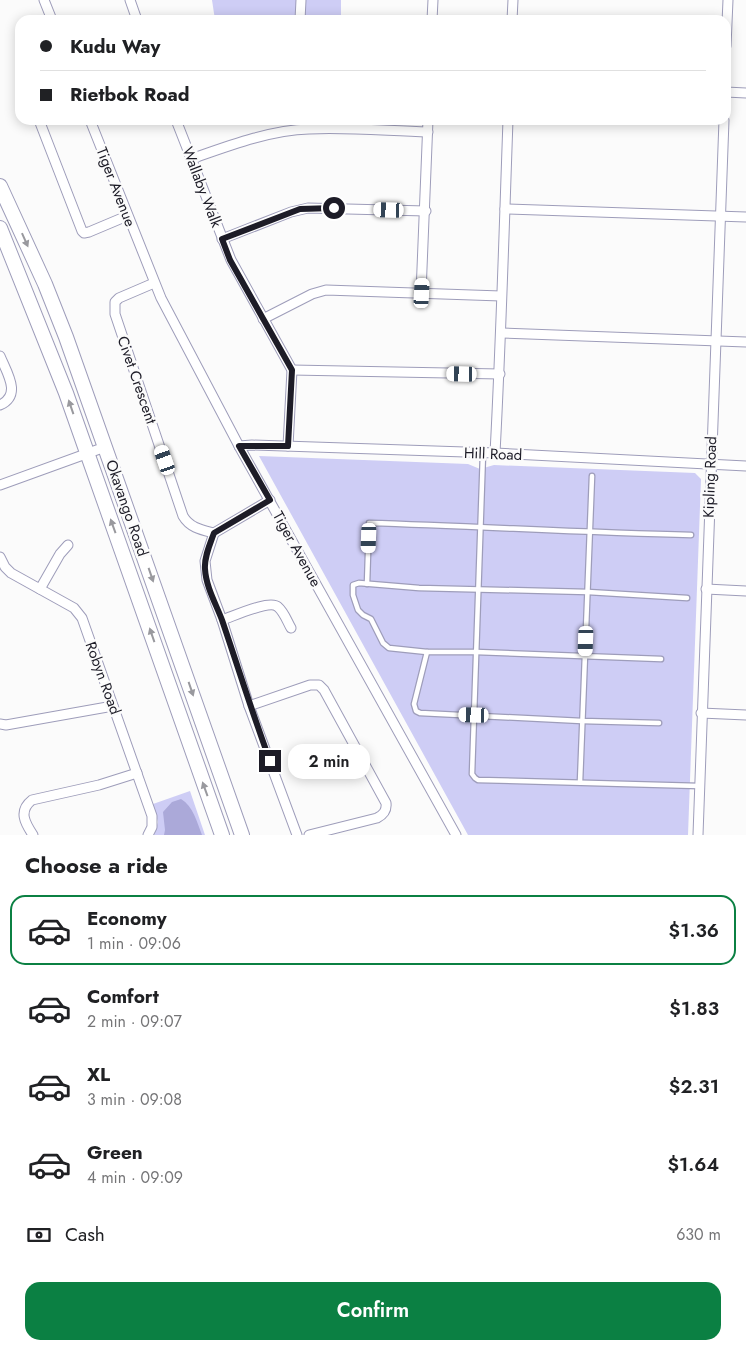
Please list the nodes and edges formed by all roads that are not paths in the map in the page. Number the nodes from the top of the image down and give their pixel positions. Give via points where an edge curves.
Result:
1 (44, 0) edge
2 (130, 0) edge
3 (301, 0) edge
4 (433, 0) edge
5 (513, 0) edge
6 (728, 0) edge
7 (50, 15) edge
8 (135, 15) edge
9 (300, 15) edge
10 (432, 15) edge
11 (512, 15) edge
12 (727, 15) edge
13 (731, 92) edge
14 (746, 93) edge
15 (41, 125) edge
16 (92, 125) edge
17 (178, 125) edge
18 (428, 125) edge
19 (508, 125) edge
20 (724, 125) edge
21 (428, 132) junction
22 (191, 159) junction
23 (0, 186) edge
24 (505, 209) junction
25 (426, 211) junction
26 (127, 216) junction
27 (720, 216) junction
28 (746, 218) edge
29 (0, 228) edge
30 (222, 239) junction
31 (154, 283) junction
32 (422, 293) junction
33 (501, 296) junction
34 (263, 319) junction
35 (501, 333) junction
36 (716, 341) junction
37 (746, 342) edge
38 (0, 356) edge
39 (292, 370) junction
40 (500, 374) junction
41 (0, 405) edge
42 (105, 446) junction
43 (239, 446) junction
44 (288, 446) junction
45 (87, 453) junction
46 (483, 453) junction
47 (495, 453) junction
48 (710, 465) junction
49 (746, 466) edge
50 (592, 476) dead end
51 (0, 485) edge
52 (270, 500) junction
53 (480, 526) junction
54 (214, 533) junction
55 (590, 533) junction
56 (691, 535) dead end
57 (68, 545) dead end
58 (0, 557) edge
59 (4, 573) edge
60 (367, 584) junction
61 (40, 589) junction
62 (478, 589) junction
63 (706, 590) junction
64 (746, 591) edge
65 (588, 592) junction
66 (687, 598) dead end
67 (222, 620) junction
68 (291, 628) dead end
69 (427, 652) junction
70 (476, 652) junction
71 (585, 657) junction
72 (661, 659) dead end
73 (113, 706) junction
74 (249, 706) junction
75 (701, 713) junction
76 (474, 715) junction
77 (746, 715) edge
78 (582, 721) junction
79 (659, 723) dead end
80 (0, 724) edge
81 (137, 774) junction
82 (580, 782) junction
83 (698, 786) junction
84 (31, 834) edge
85 (148, 835) edge
86 (222, 835) edge
87 (242, 835) edge
88 (297, 835) edge
89 (309, 835) edge
90 (456, 835) edge
91 (698, 835) edge

1 - 7 street
2 - 8 street
3 - 9 street
4 - 10 street
5 - 11 street
6 - 12 street
13 - 14 street
15 - 26 street via 82,231 89,232
16 - 26 street, Tiger Avenue
17 - 22 street, Wallaby Walk
18 - 21 street
19 - 24 street
20 - 27 street, Kipling Road
21 - 22 street via 308,128 233,144
21 - 25 street
22 - 30 street, Wallaby Walk
23 -> 42 main road, Okavango Road via 45,284
24 - 27 street
24 - 33 street
25 - 30 street via 300,209
25 - 32 street
26 - 31 street, Tiger Avenue
27 - 28 street
27 - 36 street, Kipling Road
45 -> 29 main road, Okavango Road
30 - 34 street, Wallaby Walk
31 - 43 street, Tiger Avenue
31 - 54 street, Civet Crescent via 119,298 115,302 115,314 183,516 194,527
32 - 33 street
32 - 34 street via 326,290
33 - 35 street
34 - 39 street, Wallaby Walk
35 - 36 street
35 - 40 street
36 - 37 street
36 - 48 street, Kipling Road
38 - 41 street via 12,392 10,399
39 - 40 street
39 - 44 street
40 - 47 street
42 - 45 street
42 -> 87 main road, Okavango Road
43 - 44 street, Hill Road
43 - 52 street, Tiger Avenue
44 - 46 street, Hill Road
45 - 51 street
86 -> 45 main road, Okavango Road
46 - 47 street, Hill Road
46 - 53 lane
47 - 48 street, Hill Road
48 - 49 street, Hill Road
48 - 63 street, Kipling Road
50 - 55 lane
52 - 54 street
52 - 90 street, Tiger Avenue
53 - 55 lane
53 - 60 lane via 369,523
53 - 62 lane
54 - 67 street via 204,568
55 - 56 lane
55 - 65 lane
57 - 61 street
58 - 59 street, Robyn Road
59 - 61 street, Robyn Road
60 - 62 lane
60 - 69 lane via 354,584 354,602 360,612 371,619 386,647
61 - 73 street, Robyn Road via 80,614
62 - 65 lane
62 - 70 lane
63 - 64 street
63 - 75 street, Kipling Road
65 - 66 lane
65 - 71 lane
67 - 68 street via 272,604 279,608
67 - 74 street
69 - 70 lane
69 - 76 lane via 414,704 416,711
70 - 71 lane
70 - 76 lane
71 - 72 lane
71 - 78 lane
73 - 80 street
73 - 81 street, Robyn Road
74 - 88 street
74 - 89 street via 310,685 319,685 386,803 386,809 377,818
75 - 77 street
75 - 83 street, Kipling Road
76 - 78 lane
76 - 82 lane via 472,774 475,778
78 - 79 lane
78 - 82 lane
81 - 84 street via 32,800 24,809 23,816
81 - 85 street, Robyn Road via 153,819
82 - 83 lane
83 - 91 street, Kipling Road

